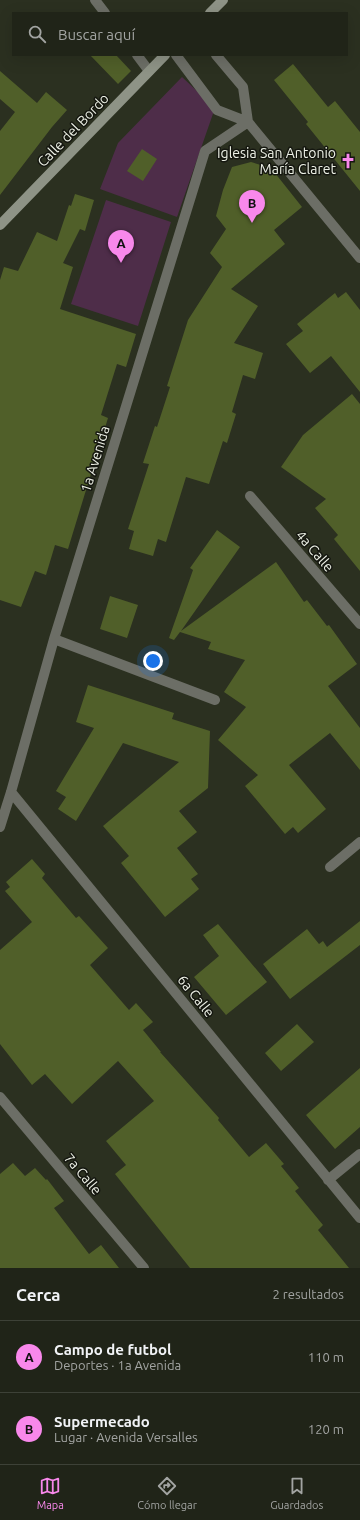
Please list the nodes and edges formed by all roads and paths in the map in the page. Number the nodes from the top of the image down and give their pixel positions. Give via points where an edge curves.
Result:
1 (95, 0) edge
2 (223, 0) edge
3 (104, 12) edge
4 (211, 12) edge
5 (138, 56) edge
6 (164, 56) edge
7 (177, 56) edge
8 (217, 56) edge
9 (149, 71) junction
10 (248, 122) junction
11 (0, 225) edge
12 (360, 258) edge
13 (250, 496) dead end
14 (360, 624) edge
15 (54, 639) junction
16 (215, 700) dead end
17 (11, 792) junction
18 (0, 827) edge
19 (360, 842) edge
20 (330, 867) dead end
21 (0, 1097) edge
22 (360, 1154) edge
23 (328, 1180) junction
24 (360, 1218) edge
25 (144, 1268) edge

1 - 3 street
2 - 4 street
5 - 9 street
6 - 9 street, Calle del Bordo
7 - 10 street via 217,110
8 - 10 street via 243,87
9 - 11 street, Calle del Bordo
10 - 12 street
10 - 15 street, 1a Avenida via 204,151
13 - 14 street, 4a Calle
15 - 16 street
15 - 17 street, 1a Avenida
17 - 18 street, 1a Avenida
17 - 23 street, 6a Calle
19 - 20 street
21 - 25 street, 7a Calle
22 - 23 street
23 - 24 street, 6a Calle

